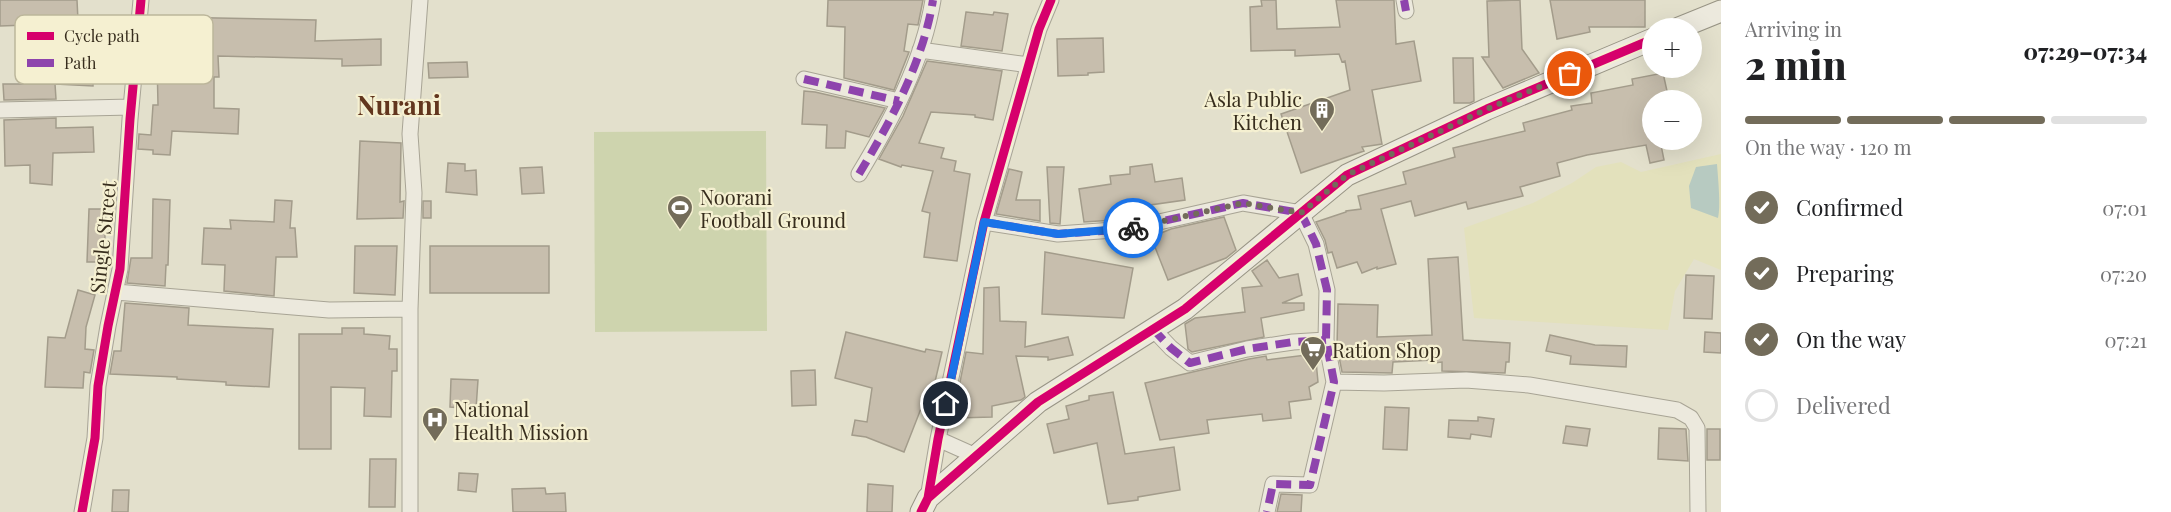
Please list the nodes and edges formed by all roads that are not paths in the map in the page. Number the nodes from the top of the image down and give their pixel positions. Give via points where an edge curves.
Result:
1 (141, 0) edge
2 (420, 0) edge
3 (933, 0) edge
4 (1051, 0) edge
5 (1721, 11) edge
6 (140, 15) edge
7 (1702, 19) edge
8 (1642, 44) edge
9 (920, 50) junction
10 (1029, 65) junction
11 (804, 79) dead end
12 (133, 84) edge
13 (899, 101) junction
14 (131, 107) junction
15 (0, 110) edge
16 (859, 174) dead end
17 (1301, 213) junction
18 (984, 222) junction
19 (116, 292) junction
20 (410, 309) junction
21 (1153, 329) junction
22 (1326, 340) junction
23 (1334, 382) junction
24 (938, 439) junction
25 (976, 456) junction
26 (925, 505) edge
27 (82, 512) edge
28 (411, 512) edge
29 (1266, 512) edge
30 (1698, 512) edge

1 - 6 street, Single Street
2 - 20 street via 410,134 414,193
3 - 9 street
4 - 10 street
5 - 7 street
8 - 17 street via 1487,109 1347,175
9 - 10 street
9 - 13 street
10 - 18 street
11 - 13 street
12 - 14 street, Single Street
13 - 16 street
14 - 15 street
14 - 19 street, Single Street
17 - 18 street via 1243,203 1128,229 1058,234
17 - 21 street via 1185,309
17 - 22 street via 1316,244 1327,290
18 - 24 street
19 - 20 street via 330,310
19 - 27 street, Single Street via 98,386 95,438
20 - 28 street
21 - 22 street via 1190,363 1247,349
21 - 25 street via 1038,402
22 - 23 street
23 - 29 street via 1310,485 1273,484
23 - 30 street via 1466,380 1529,385 1677,410 1691,418 1697,428
24 - 25 street
24 - 26 street
25 - 26 street

